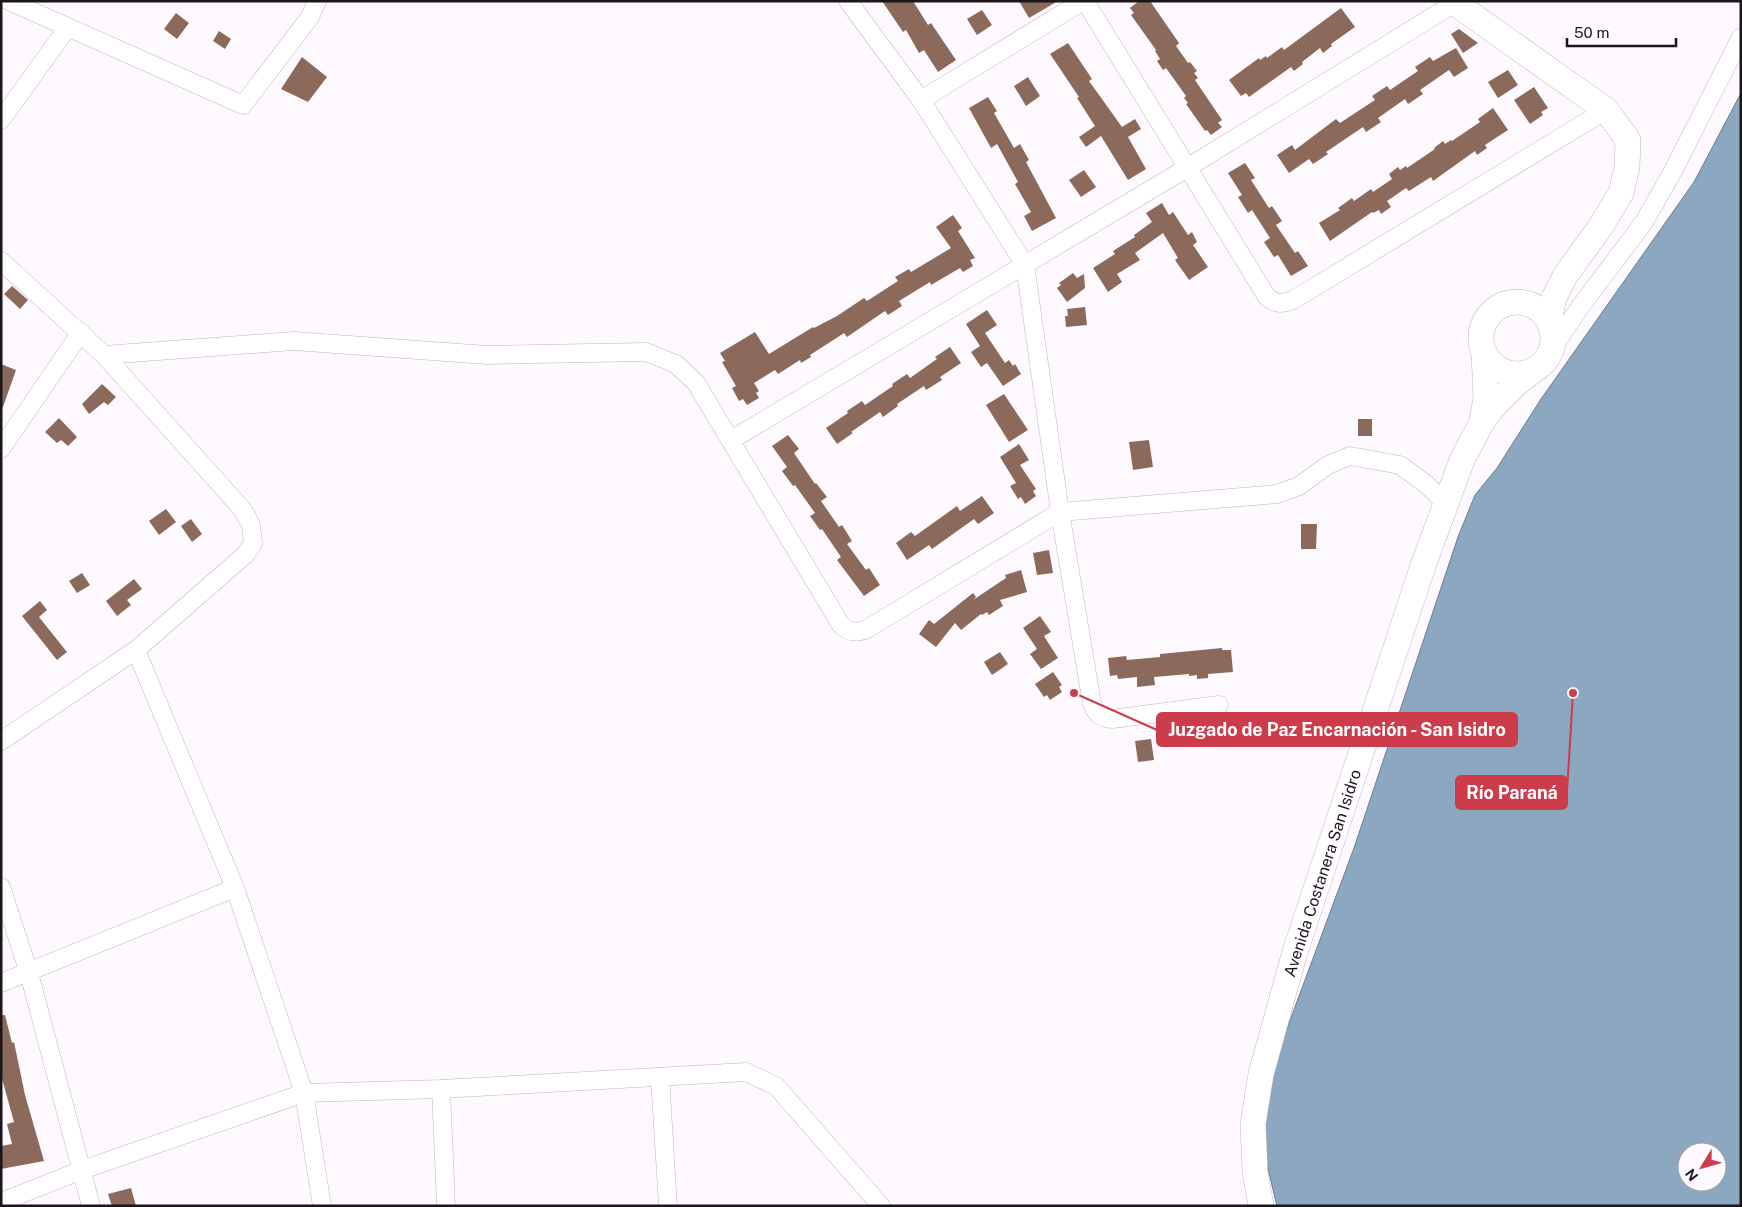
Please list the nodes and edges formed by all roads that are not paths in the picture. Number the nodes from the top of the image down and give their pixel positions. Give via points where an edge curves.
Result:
1 (10, 1) edge
2 (317, 1) edge
3 (848, 1) edge
4 (1084, 1) edge
5 (1454, 2) edge
6 (68, 28) junction
7 (1741, 37) edge
8 (922, 100) junction
9 (1606, 110) junction
10 (1, 120) edge
11 (1187, 168) junction
12 (1, 261) edge
13 (1024, 265) junction
14 (1565, 276) junction
15 (1508, 303) junction
16 (1551, 328) junction
17 (81, 332) junction
18 (1484, 352) junction
19 (104, 355) junction
20 (1542, 361) junction
21 (1482, 422) junction
22 (731, 440) junction
23 (1, 449) edge
24 (1446, 504) junction
25 (1060, 512) junction
26 (136, 650) junction
27 (1219, 705) dead end
28 (1, 741) edge
29 (1, 887) edge
30 (234, 888) junction
31 (29, 973) junction
32 (1, 984) edge
33 (660, 1077) junction
34 (441, 1089) junction
35 (304, 1093) junction
36 (82, 1170) junction
37 (1, 1202) edge
38 (91, 1206) edge
39 (322, 1206) edge
40 (446, 1206) edge
41 (668, 1206) edge
42 (881, 1206) edge
43 (1261, 1206) edge

1 - 6 street
2 - 6 street via 310,17 243,105
3 - 8 street
4 - 8 street
4 - 11 street
5 - 9 main road
5 - 11 street
6 - 10 street
7 - 20 street, Avenida Costanera San Isidro via 1644,222
8 - 13 street
9 - 11 street via 1282,304 1274,303 1267,296
9 - 14 main road via 1628,140 1627,168 1621,193
11 - 13 street
12 - 17 street
13 - 22 street
13 - 25 street
14 - 15 main road
14 - 16 main road via 1554,298
15 - 16 main road via 1526,303 1535,307 1542,312
15 - 18 main road via 1495,310 1485,322 1482,332
16 - 20 main road via 1553,340
17 - 19 street
17 - 23 street
18 - 20 main road via 1495,366 1511,373 1523,373
18 - 21 main road via 1486,398
19 - 22 street via 294,342 487,355 646,352 676,364 696,383
19 - 26 street via 243,510 251,525 253,543 246,554
20 - 21 main road, Avenida Costanera San Isidro via 1493,407
21 - 24 main road, Avenida Costanera San Isidro via 1462,460
22 - 25 street via 841,625 848,631 867,629
24 - 25 street via 1400,465 1350,456 1328,465 1299,486 1277,494
24 - 43 main road, Avenida Costanera San Isidro via 1295,952 1261,1074 1253,1124 1255,1172
25 - 27 street via 1092,704 1096,712 1102,718 1112,719
26 - 28 street
26 - 30 street
29 - 31 street
30 - 31 street
30 - 35 street
31 - 32 street
31 - 36 street
33 - 34 street
33 - 41 street
33 - 42 street via 746,1072 776,1086
34 - 35 street
34 - 40 street
35 - 36 street
35 - 39 street
36 - 37 street
36 - 38 street

